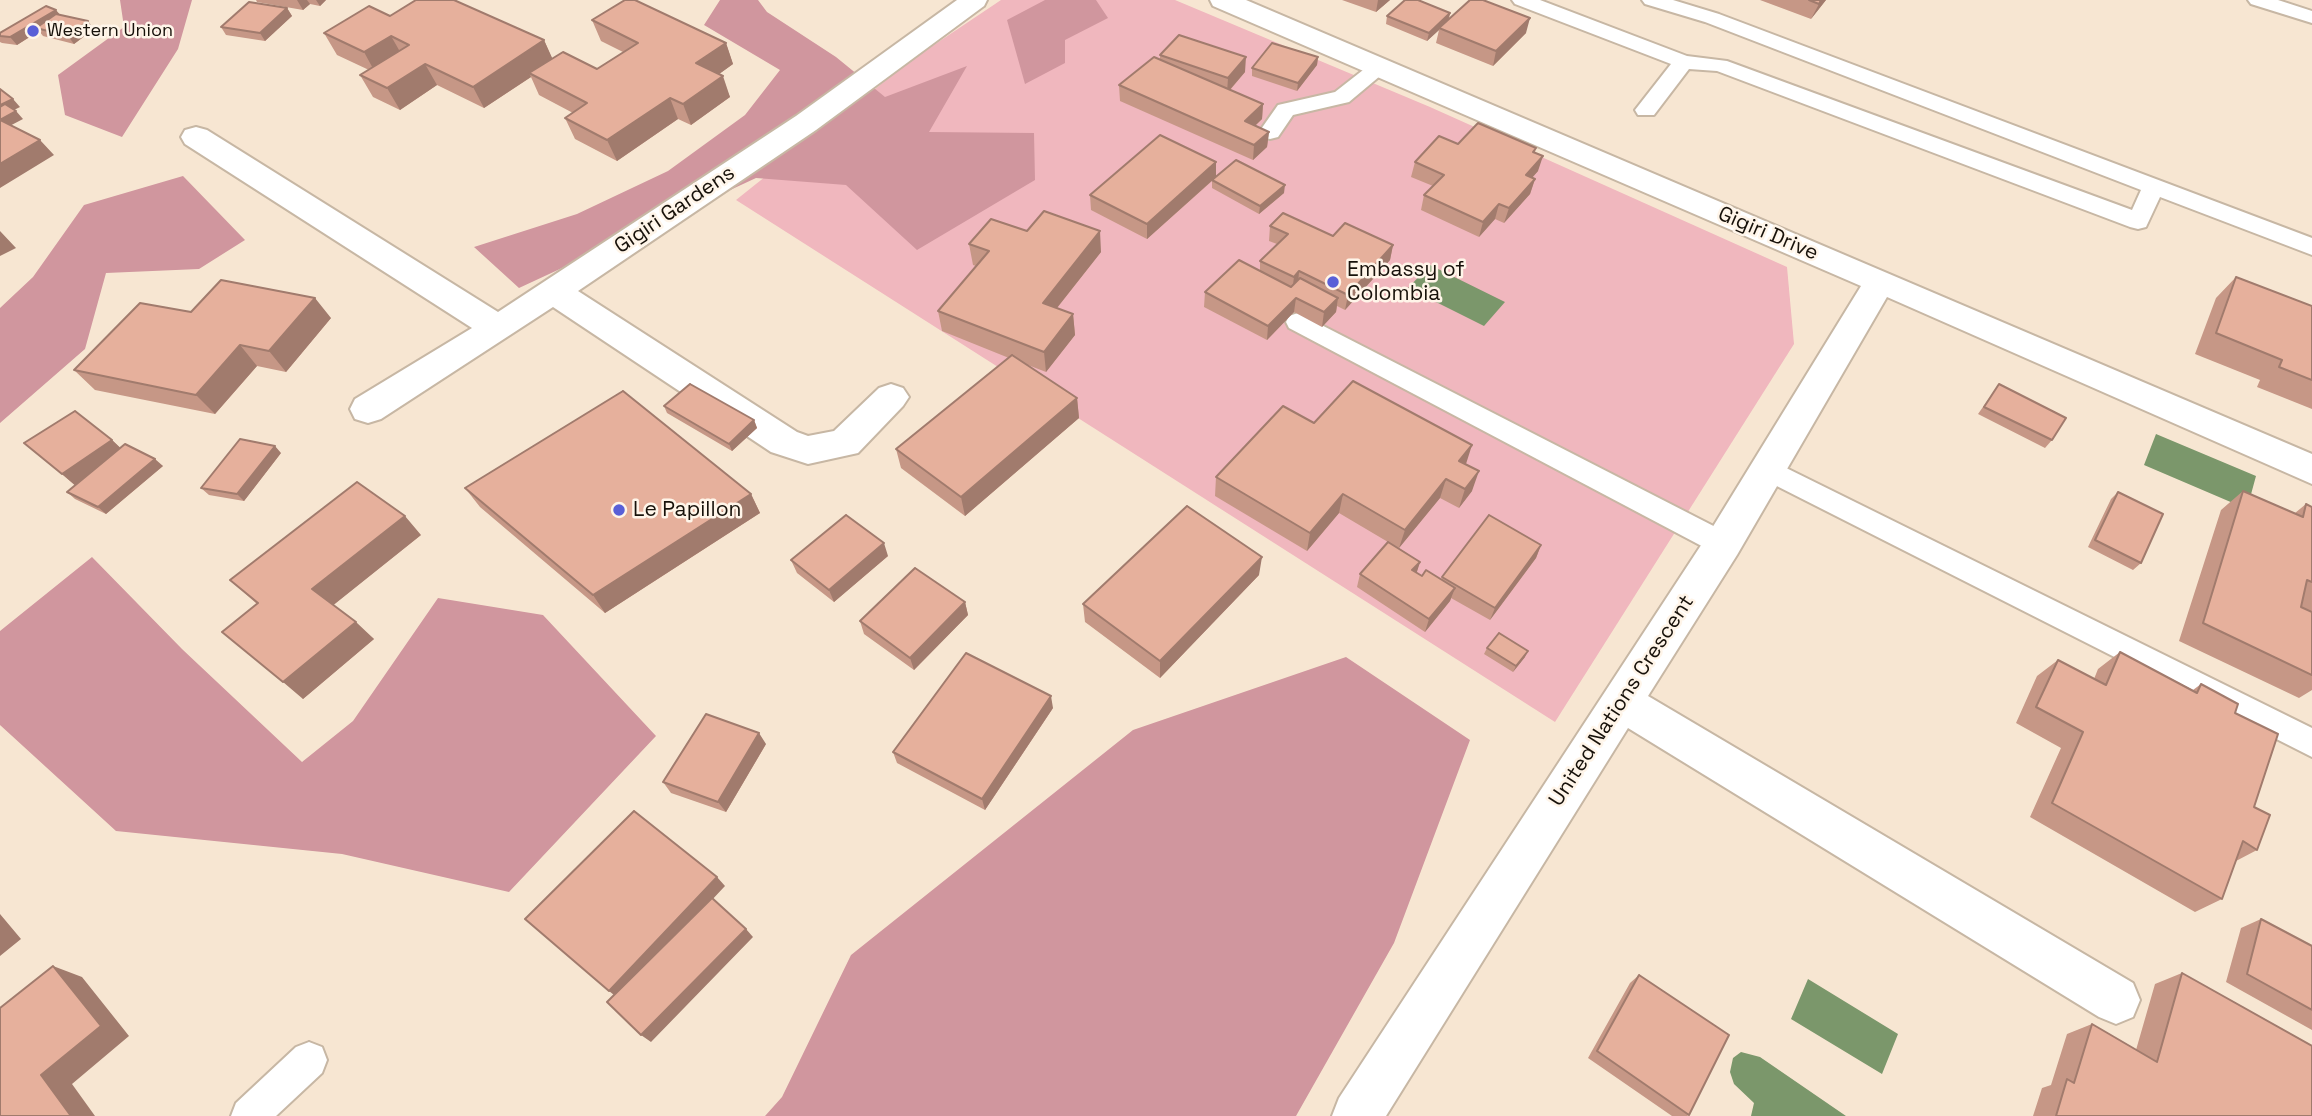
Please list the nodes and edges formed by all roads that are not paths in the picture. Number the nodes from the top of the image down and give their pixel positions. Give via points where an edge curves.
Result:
1 (974, 0) edge
2 (1223, 0) edge
3 (1522, 0) edge
4 (1652, 0) edge
5 (2258, 0) edge
6 (2312, 17) edge
7 (1684, 62) junction
8 (1379, 67) junction
9 (1646, 110) dead end
10 (1270, 132) edge
11 (196, 137) dead end
12 (2154, 186) junction
13 (2312, 247) edge
14 (1880, 281) junction
15 (553, 291) junction
16 (1298, 322) edge
17 (498, 328) junction
18 (891, 397) dead end
19 (368, 409) dead end
20 (1766, 470) junction
21 (2312, 470) edge
22 (1723, 544) junction
23 (1621, 702) junction
24 (2312, 743) edge
25 (2116, 1000) dead end
26 (309, 1060) dead end
27 (249, 1116) edge
28 (1357, 1116) edge

1 - 15 street, Gigiri Gardens via 806,123
2 - 8 street, Gigiri Drive
3 - 7 lane
4 - 12 lane via 1712,18
5 - 6 lane
7 - 9 lane
7 - 12 lane via 1720,65 2138,221
8 - 10 lane via 1342,97 1286,110
8 - 14 street, Gigiri Drive
11 - 17 street
12 - 13 lane
14 - 20 street, United Nations Crescent
14 - 21 street, Gigiri Drive
15 - 17 street, Gigiri Gardens
15 - 18 street via 784,442 808,450 845,443
16 - 22 lane
17 - 19 street, Gigiri Gardens
20 - 22 street, United Nations Crescent
20 - 24 lane
22 - 23 street, United Nations Crescent
23 - 25 street
23 - 28 street, United Nations Crescent
26 - 27 lane

